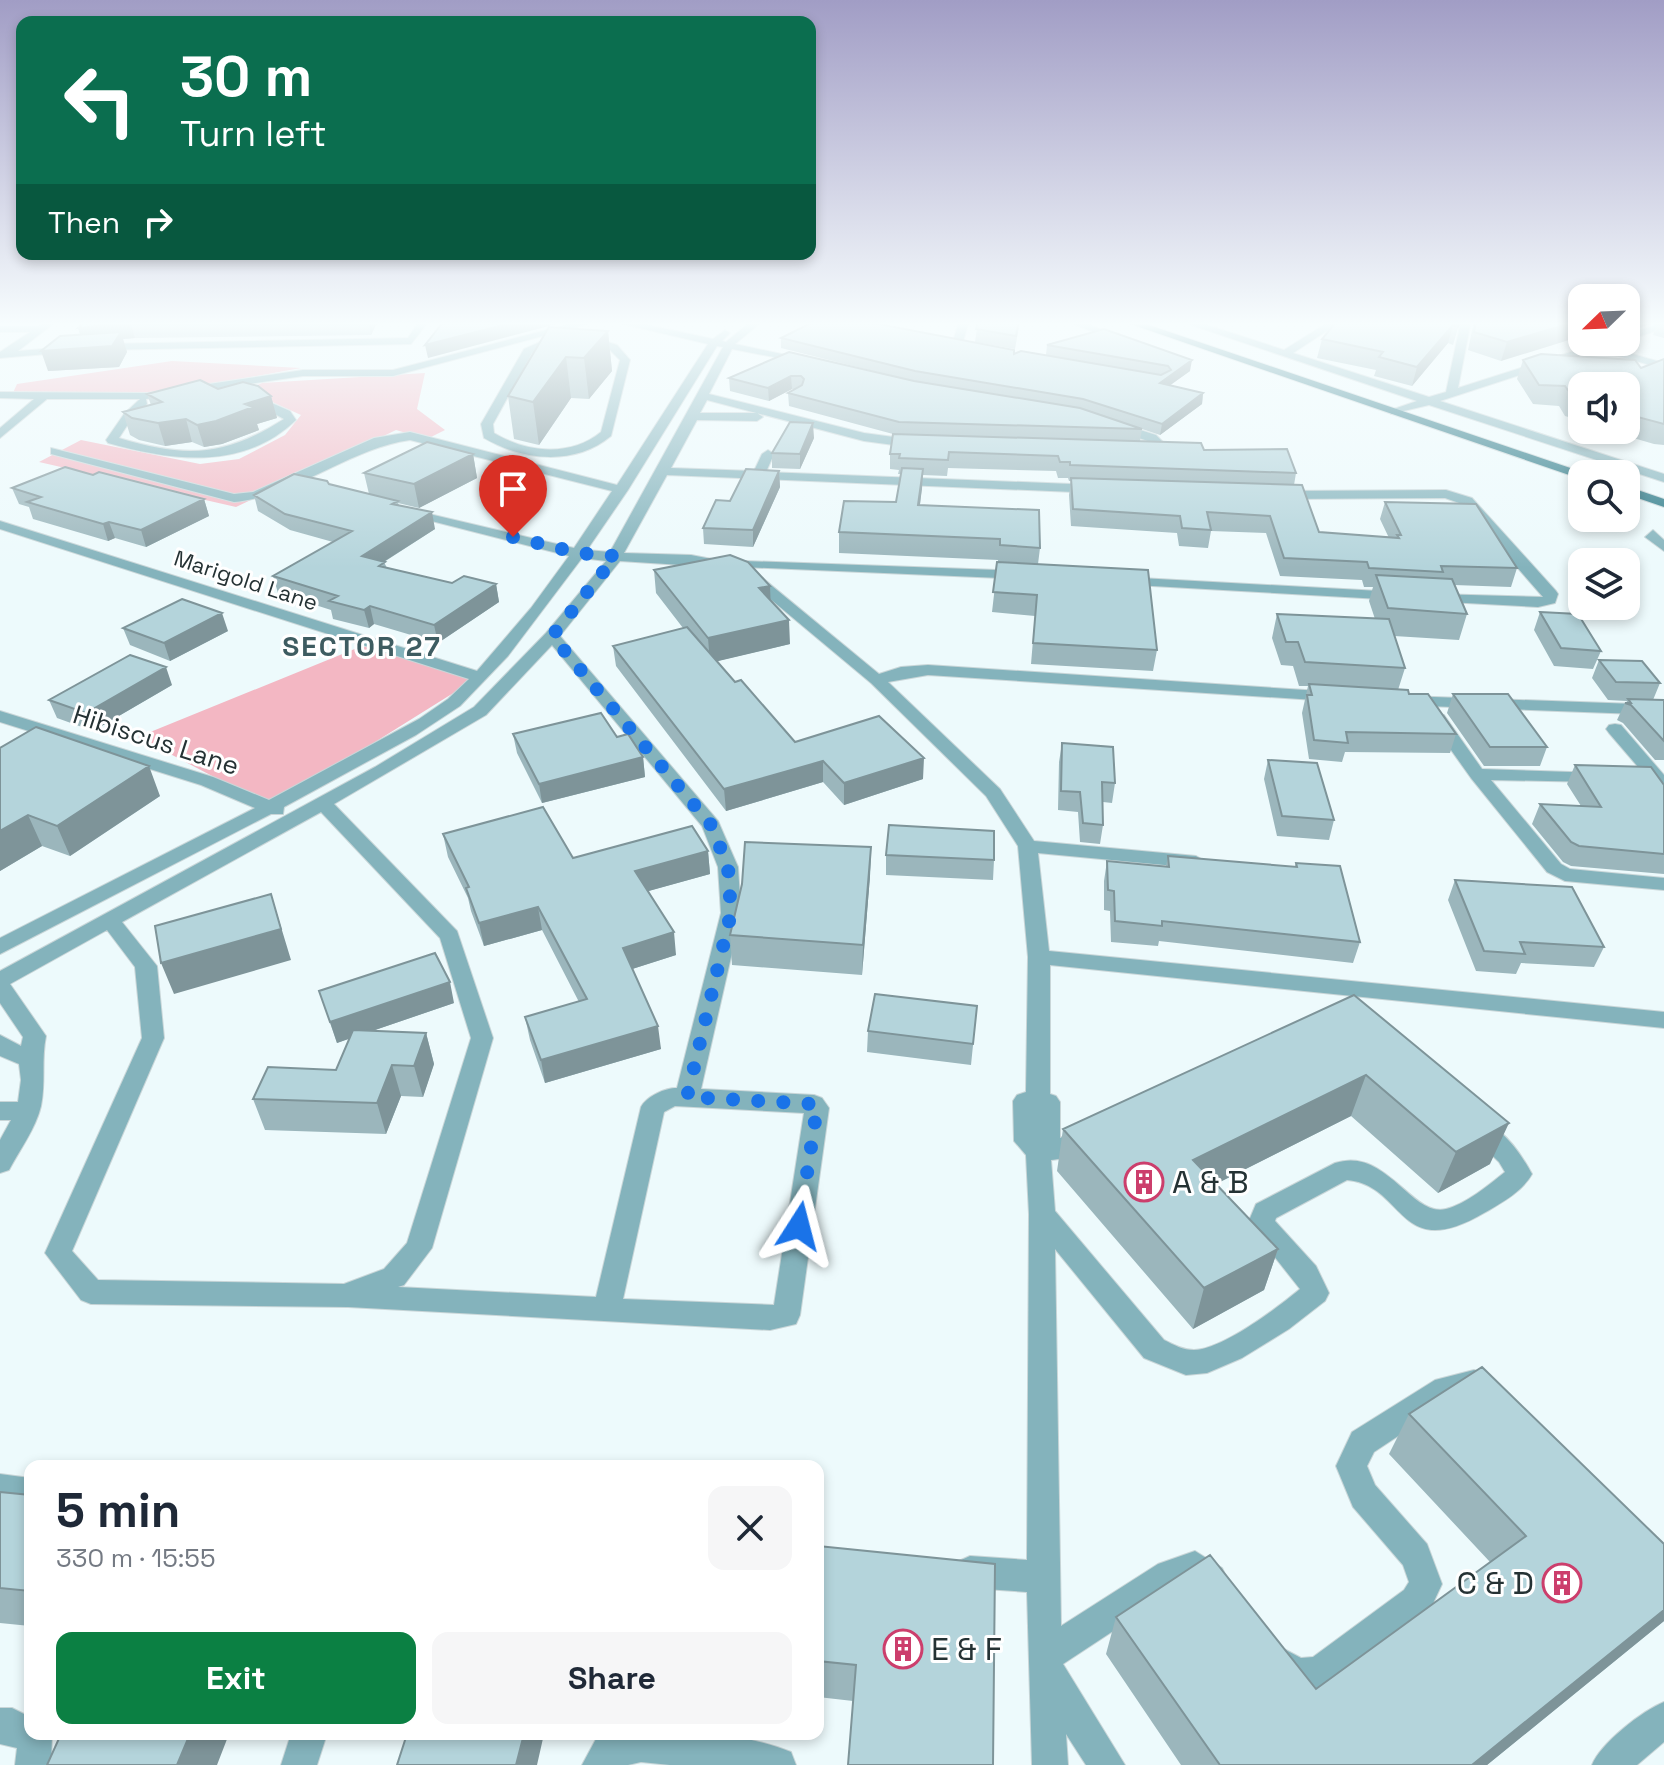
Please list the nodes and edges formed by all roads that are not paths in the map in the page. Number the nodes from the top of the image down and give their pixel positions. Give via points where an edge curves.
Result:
1 (35, 403) edge
2 (141, 403) edge
3 (269, 403) edge
4 (499, 403) edge
5 (614, 403) edge
6 (676, 403) edge
7 (698, 403) edge
8 (735, 403) edge
9 (780, 403) edge
10 (1370, 403) edge
11 (1422, 403) edge
12 (1443, 403) edge
13 (766, 411) junction
14 (1395, 412) junction
15 (693, 416) junction
16 (784, 417) junction
17 (1100, 422) edge
18 (0, 434) edge
19 (925, 445) edge
20 (1140, 450) edge
21 (55, 451) dead end
22 (768, 454) dead end
23 (1568, 470) edge
24 (662, 471) junction
25 (758, 476) junction
26 (1664, 478) edge
27 (1116, 489) edge
28 (622, 490) junction
29 (1640, 495) edge
30 (1271, 496) edge
31 (1664, 503) edge
32 (397, 508) edge
33 (0, 525) edge
34 (1664, 536) edge
35 (1664, 547) edge
36 (578, 553) junction
37 (616, 556) junction
38 (707, 562) junction
39 (1035, 576) edge
40 (1114, 580) edge
41 (552, 636) junction
42 (479, 677) junction
43 (877, 680) junction
44 (1349, 697) edge
45 (1395, 700) edge
46 (1427, 702) junction
47 (1664, 710) edge
48 (0, 716) edge
49 (1615, 729) dead end
50 (1477, 774) junction
51 (1660, 782) edge
52 (323, 803) junction
53 (271, 807) junction
54 (293, 819) junction
55 (1028, 846) junction
56 (1223, 864) edge
57 (1664, 884) edge
58 (110, 920) junction
59 (0, 947) edge
60 (1039, 957) junction
61 (0, 983) edge
62 (1664, 1020) edge
63 (0, 1043) edge
64 (30, 1059) junction
65 (687, 1097) junction
66 (0, 1111) edge
67 (28, 1111) junction
68 (1459, 1114) edge
69 (1100, 1129) edge
70 (1038, 1151) junction
71 (0, 1163) edge
72 (1042, 1214) junction
73 (345, 1296) junction
74 (607, 1310) junction
75 (1496, 1400) edge
76 (0, 1489) edge
77 (24, 1492) edge
78 (938, 1570) edge
79 (1043, 1577) junction
80 (1233, 1605) edge
81 (1258, 1638) edge
82 (1048, 1664) junction
83 (1664, 1719) edge
84 (0, 1726) edge
85 (24, 1732) edge
86 (36, 1740) edge
87 (307, 1740) edge
88 (33, 1765) edge
89 (299, 1765) edge
90 (600, 1765) edge
91 (778, 1765) edge
92 (1050, 1765) edge
93 (1107, 1765) edge
94 (1610, 1765) edge

1 - 18 street
2 - 3 street via 112,440 165,455 219,456 260,441 290,420
4 - 5 street via 487,424 488,435 503,446 557,451 588,448 607,433
6 - 28 street via 655,430
7 - 15 street
8 - 13 street
9 - 13 street
10 - 14 main road
11 - 14 street
12 - 26 street
13 - 16 street
14 - 23 main road
15 - 16 street
15 - 24 street
16 - 19 street via 885,442
17 - 20 street via 1159,444
21 - 28 street via 245,498 378,441 410,436
22 - 25 street
24 - 25 street
24 - 37 street
25 - 27 street
28 - 36 street
29 - 31 main road
30 - 40 street via 1458,497 1551,594 1550,600
32 - 36 street
33 - 42 street, Marigold Lane
34 - 35 street via 1652,537
36 - 37 street
36 - 42 street
37 - 38 street
37 - 41 street
38 - 39 street
38 - 43 street via 737,568 755,579
41 - 52 street via 480,711
41 - 65 street via 711,825 728,867 731,913
42 - 53 street via 420,724
43 - 44 street via 928,670
43 - 55 street via 993,793
45 - 46 street
46 - 47 street
46 - 50 street
48 - 53 street, Hibiscus Lane via 207,781
49 - 51 street
50 - 51 street
50 - 57 street via 1565,875
52 - 54 street
52 - 73 street via 450,936 482,1038 419,1248 394,1277
53 - 54 street, Hibiscus Lane
53 - 59 street
54 - 58 street
55 - 56 street
55 - 60 street
58 - 61 street
58 - 73 street via 146,966 153,1038 58,1253 91,1292
60 - 62 street
60 - 70 street via 1038,1099 1048,1102 1048,1142
61 - 64 street via 35,1036
63 - 64 street
64 - 67 street
65 - 74 street via 672,1097 653,1107
65 - 74 street via 809,1101 817,1108 786,1315
66 - 67 street
67 - 71 street
68 - 72 street via 1508,1155 1519,1174 1505,1188 1448,1220 1433,1221 1378,1178 1359,1169 1344,1170 1265,1211 1261,1223 1306,1274 1315,1293 1301,1307 1206,1361 1176,1361 1154,1349
69 - 70 street via 1058,1150
70 - 72 street
72 - 79 street
73 - 74 street
75 - 81 street via 1472,1382 1445,1389 1363,1442 1351,1466 1364,1496 1416,1555 1426,1584 1416,1602 1319,1674 1295,1676
76 - 77 street
78 - 79 street
79 - 82 street
80 - 82 street via 1195,1567 1169,1575
82 - 92 street
82 - 93 street
83 - 94 street
84 - 85 street
86 - 88 street
87 - 89 street
90 - 91 street via 609,1752 641,1744 757,1757

